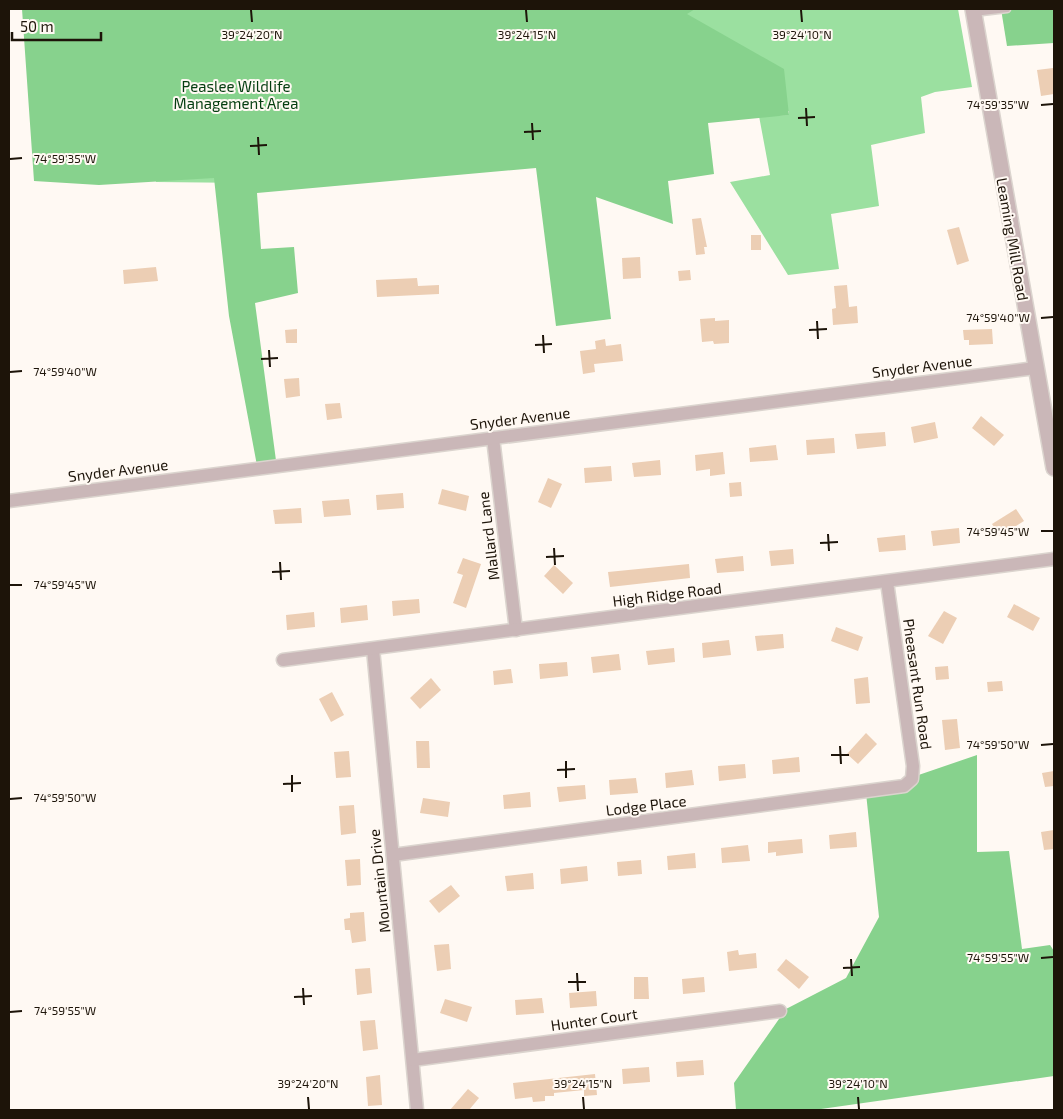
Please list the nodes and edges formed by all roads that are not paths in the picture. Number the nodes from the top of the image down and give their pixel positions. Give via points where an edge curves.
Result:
1 (1007, 9) edge
2 (974, 11) edge
3 (1036, 368) junction
4 (493, 438) junction
5 (1054, 468) edge
6 (9, 501) edge
7 (1054, 559) edge
8 (887, 582) junction
9 (516, 630) junction
10 (373, 649) junction
11 (283, 660) dead end
12 (904, 786) joint
13 (393, 855) junction
14 (780, 1011) dead end
15 (413, 1060) junction
16 (418, 1110) edge

1 - 2 lane
2 - 3 street, Leaming Mill Road
3 - 4 street, Snyder Avenue
3 - 5 street, Leaming Mill Road
4 - 6 street, Snyder Avenue
4 - 9 street, Mallard Lane
7 - 8 street, High Ridge Road
8 - 9 street, High Ridge Road
8 - 12 street, Pheasant Run Road via 913,766 912,778
9 - 10 street, High Ridge Road
10 - 11 street, High Ridge Road
10 - 13 street, Mountain Drive
12 - 13 street, Lodge Place
13 - 15 street, Mountain Drive
14 - 15 street, Hunter Court
15 - 16 street, Mountain Drive

